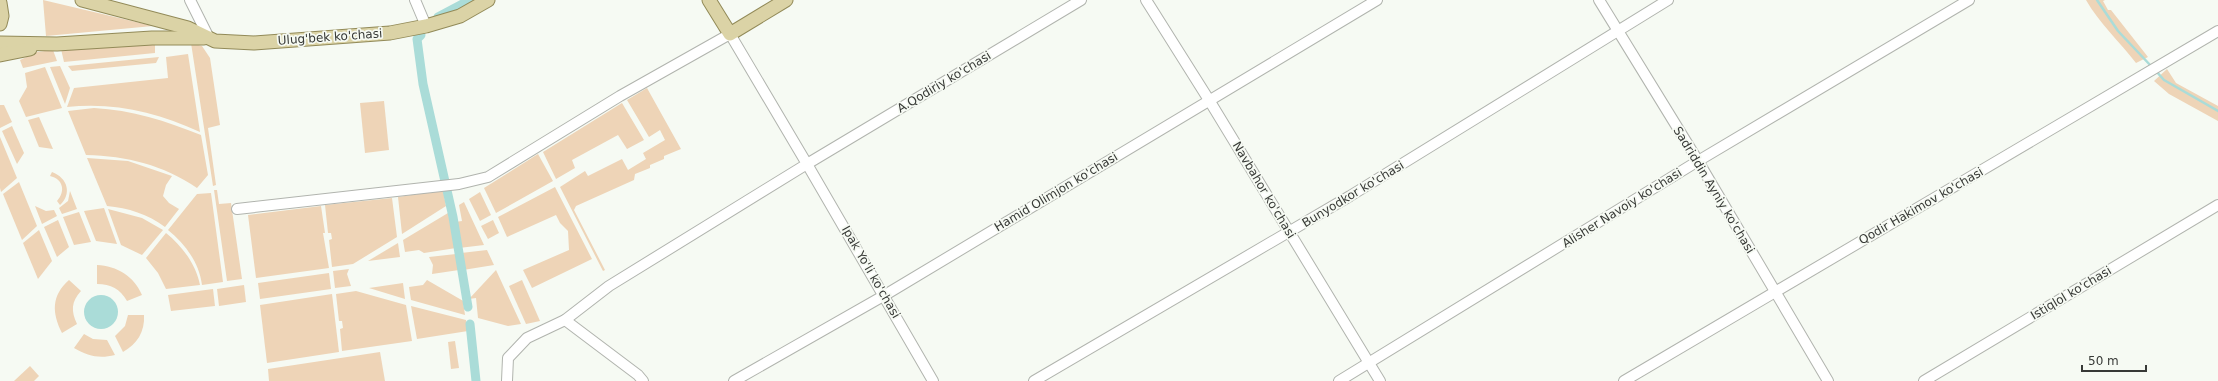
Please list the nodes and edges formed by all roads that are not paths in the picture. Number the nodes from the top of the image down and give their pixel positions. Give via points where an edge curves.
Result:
1 (82, 0) edge
2 (190, 0) edge
3 (415, 0) edge
4 (488, 0) edge
5 (709, 0) edge
6 (786, 0) edge
7 (1081, 0) edge
8 (1146, 0) edge
9 (1377, 0) edge
10 (1599, 0) edge
11 (1668, 0) edge
12 (1969, 0) edge
13 (0, 3) edge
14 (0, 24) edge
15 (426, 26) junction
16 (1618, 30) junction
17 (2218, 31) edge
18 (730, 34) junction
19 (209, 38) junction
20 (0, 42) edge
21 (57, 44) junction
22 (0, 55) edge
23 (1209, 100) junction
24 (1698, 161) junction
25 (807, 164) junction
26 (2218, 205) edge
27 (237, 209) dead end
28 (1290, 232) junction
29 (1774, 292) junction
30 (884, 295) junction
31 (565, 320) junction
32 (1369, 363) junction
33 (508, 380) edge
34 (643, 381) edge
35 (734, 381) edge
36 (933, 381) edge
37 (1034, 381) edge
38 (1339, 381) edge
39 (1380, 381) edge
40 (1624, 381) edge
41 (1828, 381) edge
42 (1924, 381) edge

1 - 19 main road via 188,28
2 - 19 street
3 - 15 street
4 - 15 main road, Ulug'bek ko'chasi via 460,16
5 - 18 main road
6 - 18 main road
7 - 25 street, A.Qodiriy ko'chasi
8 - 23 street, Navbahor ko'chasi
9 - 23 street, Hamid Olimjon ko'chasi
10 - 16 street, Sadriddin Ayniy ko'chasi
11 - 16 street, Bunyodkor ko'chasi
12 - 24 street, Alisher Navoiy ko'chasi
13 - 14 main road
15 - 19 main road, Ulug'bek ko'chasi via 390,33 254,43 215,41
16 - 24 street, Sadriddin Ayniy ko'chasi
16 - 28 street, Bunyodkor ko'chasi
17 - 29 street, Qodir Hakimov ko'chasi
18 - 25 street, Ipak Yo'li ko'chasi
18 - 27 street via 622,95 488,177 459,184
19 - 21 main road via 152,38
20 - 21 main road
21 - 22 main road
23 - 28 street, Navbahor ko'chasi
23 - 30 street, Hamid Olimjon ko'chasi
24 - 29 street, Sadriddin Ayniy ko'chasi
24 - 32 street, Alisher Navoiy ko'chasi
25 - 30 street, Ipak Yo'li ko'chasi
25 - 31 street, A.Qodiriy ko'chasi via 609,286
26 - 42 street, Istiqlol ko'chasi
28 - 32 street, Navbahor ko'chasi
28 - 37 street, Bunyodkor ko'chasi
29 - 40 street, Qodir Hakimov ko'chasi
29 - 41 street, Sadriddin Ayniy ko'chasi
30 - 35 street, Hamid Olimjon ko'chasi
30 - 36 street, Ipak Yo'li ko'chasi
31 - 33 street, A.Qodiriy ko'chasi via 527,338 508,358
31 - 34 street
32 - 38 street, Alisher Navoiy ko'chasi
32 - 39 street, Navbahor ko'chasi

